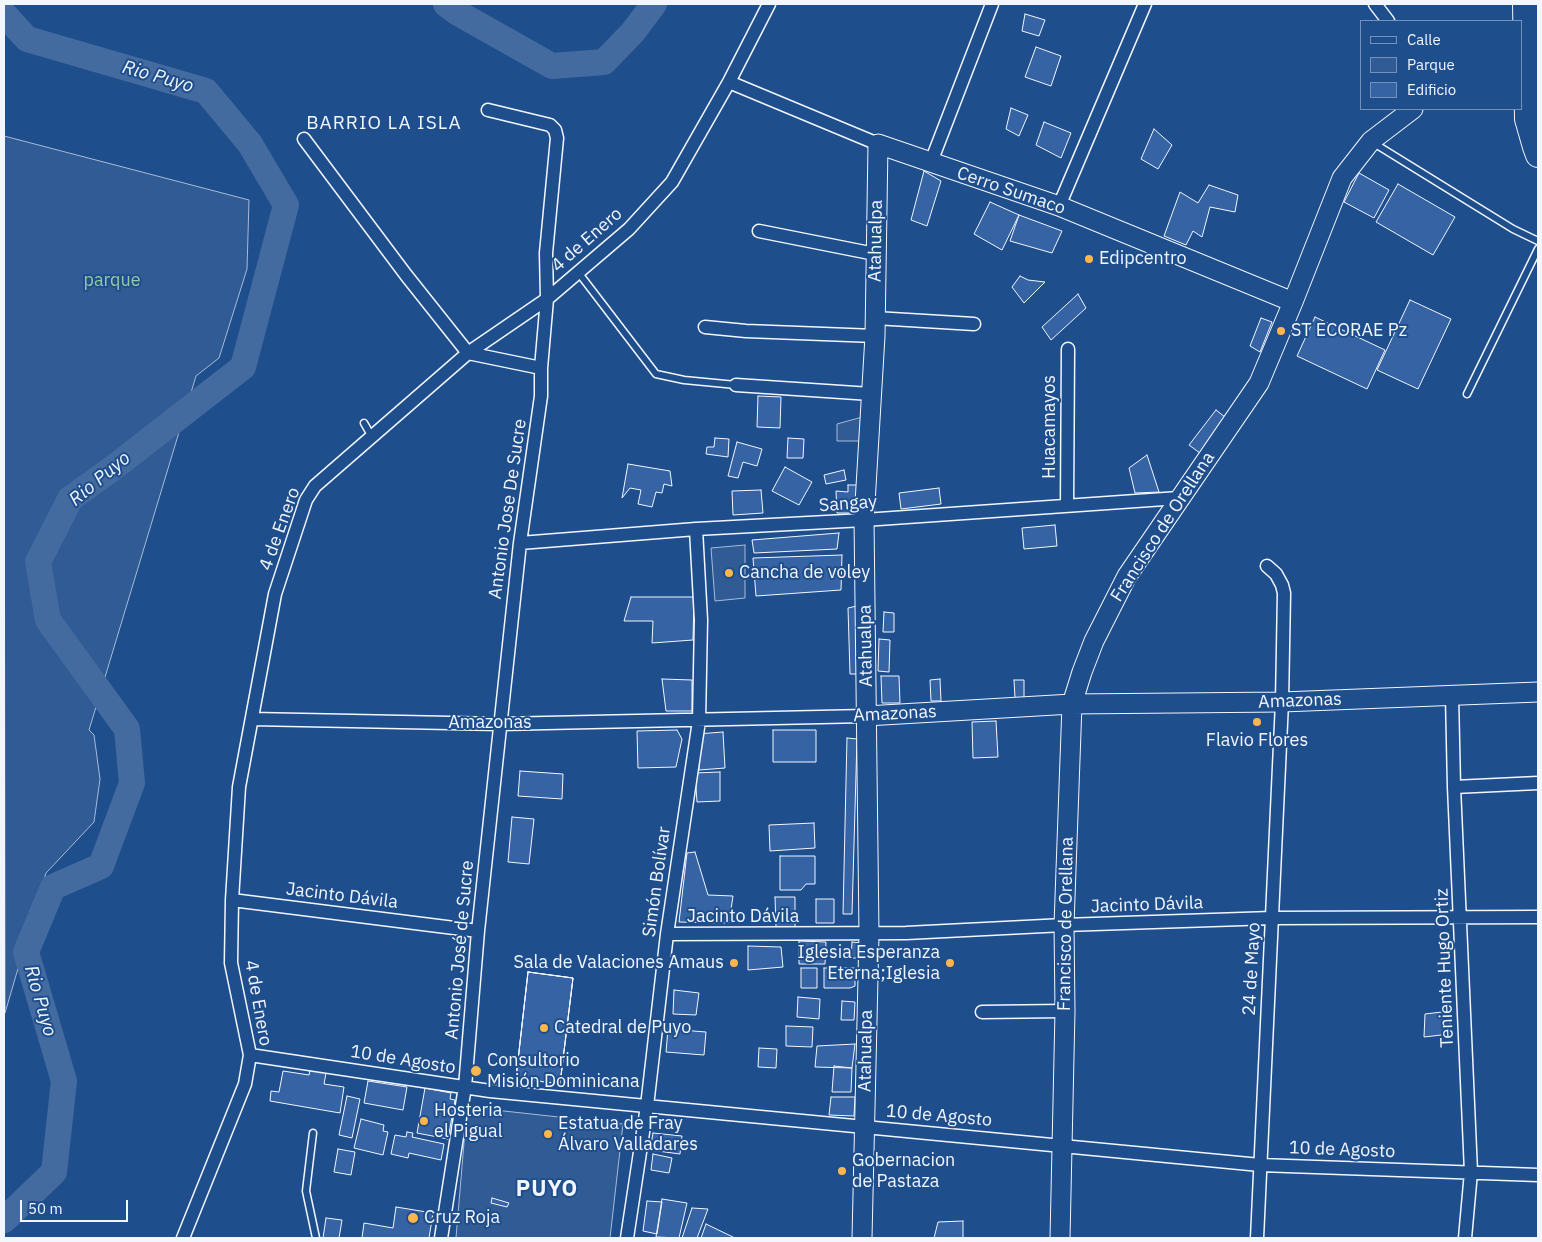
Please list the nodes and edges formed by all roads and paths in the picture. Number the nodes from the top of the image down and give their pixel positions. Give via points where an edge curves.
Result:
1 (770, 4) edge
2 (992, 4) edge
3 (1145, 4) edge
4 (1375, 4) edge
5 (1525, 4) edge
6 (1387, 20) edge
7 (1526, 38) edge
8 (1538, 73) edge
9 (729, 82) junction
10 (488, 110) dead end
11 (1413, 110) edge
12 (304, 139) dead end
13 (1371, 141) junction
14 (878, 144) junction
15 (1538, 155) edge
16 (931, 162) junction
17 (1059, 206) junction
18 (759, 231) dead end
19 (1538, 241) edge
20 (1538, 249) edge
21 (876, 254) junction
22 (578, 272) junction
23 (547, 299) junction
24 (1293, 302) junction
25 (875, 318) junction
26 (974, 324) dead end
27 (705, 327) dead end
28 (875, 336) junction
29 (1068, 349) dead end
30 (468, 352) junction
31 (541, 368) junction
32 (736, 385) joint
33 (871, 394) junction
34 (1466, 394) dead end
35 (364, 423) dead end
36 (372, 436) junction
37 (1179, 498) junction
38 (1067, 506) junction
39 (864, 520) junction
40 (696, 529) junction
41 (520, 542) junction
42 (1267, 566) dead end
43 (1538, 692) edge
44 (1452, 696) junction
45 (1282, 702) junction
46 (1072, 704) junction
47 (866, 716) junction
48 (252, 719) junction
49 (699, 720) junction
50 (500, 724) junction
51 (1538, 783) edge
52 (1454, 788) junction
53 (232, 900) junction
54 (1460, 917) junction
55 (1538, 917) edge
56 (1272, 918) junction
57 (1064, 925) junction
58 (478, 931) junction
59 (667, 934) junction
60 (870, 934) junction
61 (1065, 1011) junction
62 (982, 1012) dead end
63 (250, 1055) junction
64 (466, 1087) junction
65 (647, 1106) junction
66 (864, 1127) junction
67 (313, 1133) dead end
68 (1062, 1145) junction
69 (1260, 1164) junction
70 (1471, 1172) junction
71 (1538, 1175) edge
72 (183, 1238) edge
73 (316, 1238) edge
74 (441, 1238) edge
75 (627, 1238) edge
76 (862, 1238) edge
77 (1060, 1238) edge
78 (1257, 1238) edge
79 (1465, 1238) edge

1 - 9 street, 4 de Enero
2 - 16 street
3 - 17 street
4 - 6 street
5 - 7 highway
7 - 8 highway
7 - 15 highway via 1527,119
9 - 14 street, Cerro Sumaco
9 - 22 street, 4 de Enero via 672,182 629,229
10 - 23 street, Antonio Jose De Sucre via 550,125 555,130 557,138 546,252
11 - 13 street, Francisco de Orellana
12 - 30 street
13 - 19 lane via 1513,229
13 - 24 street, Francisco de Orellana via 1342,178
14 - 16 street, Cerro Sumaco
14 - 21 street, Atahualpa
16 - 17 street, Cerro Sumaco
17 - 24 street, Cerro Sumaco
18 - 21 street
20 - 34 lane
21 - 25 street, Atahualpa
22 - 23 street, 4 de Enero
22 - 32 lane via 656,374
23 - 30 street, 4 de Enero
23 - 31 street, Antonio Jose De Sucre
24 - 37 street, Francisco de Orellana via 1259,383
25 - 26 street
25 - 28 street, Atahualpa
27 - 28 street
28 - 33 street, Atahualpa
29 - 38 street, Huacamayos
30 - 31 street
30 - 36 street, 4 de Enero
31 - 41 street, Antonio Jose De Sucre via 541,396
32 - 33 street
33 - 39 street, Atahualpa
35 - 36 lane
36 - 48 street, 4 de Enero via 315,486 306,500 275,594
37 - 38 street, Sangay
37 - 46 street, Francisco de Orellana via 1127,576 1094,641
38 - 39 street, Sangay
39 - 40 street, Sangay
39 - 47 street, Atahualpa
40 - 41 street, Sangay
40 - 49 street, Simón Bolívar via 701,620
41 - 50 street, Antonio Jose De Sucre
42 - 45 street, 24 de Mayo via 1276,574 1284,593
43 - 44 street, Amazonas
44 - 45 street, Amazonas
44 - 52 street, Teniente Hugo Ortiz
45 - 46 street, Amazonas
45 - 56 street, 24 de Mayo
46 - 47 street, Amazonas
46 - 57 street, Francisco de Orellana
47 - 49 street, Amazonas
47 - 60 street, Atahualpa
48 - 50 street, Amazonas
48 - 53 street, 4 de Enero via 239,787
49 - 50 street, Amazonas
49 - 59 street, Simón Bolívar
50 - 58 street, Antonio José de Sucre
51 - 52 street
52 - 54 street, Teniente Hugo Ortiz
53 - 58 street, Jacinto Dávila
53 - 63 street, 4 de Enero via 231,963
54 - 55 street, Jacinto Dávila
54 - 56 street, Jacinto Dávila
54 - 70 street, Teniente Hugo Ortiz
56 - 57 street, Jacinto Dávila
56 - 69 street, 24 de Mayo
57 - 60 street, Jacinto Dávila
57 - 61 street, Francisco de Orellana
58 - 64 street, Antonio José de Sucre
59 - 60 street, Jacinto Dávila
59 - 65 street, Simón Bolívar
60 - 66 street, Atahualpa
61 - 62 street
61 - 68 street, Francisco de Orellana
63 - 64 street, 10 de Agosto
63 - 72 street, 4 de Enero via 245,1084
64 - 65 street, 10 de Agosto
64 - 74 street, Antonio José de Sucre
65 - 66 street, 10 de Agosto
65 - 75 street, Simón Bolívar
66 - 68 street, 10 de Agosto
66 - 76 street, Atahualpa
67 - 73 lane via 306,1191
68 - 69 street, 10 de Agosto
68 - 77 street, Francisco de Orellana
69 - 70 street, 10 de Agosto
69 - 78 street, 24 de Mayo
70 - 71 street, 10 de Agosto
70 - 79 street, Teniente Hugo Ortiz

